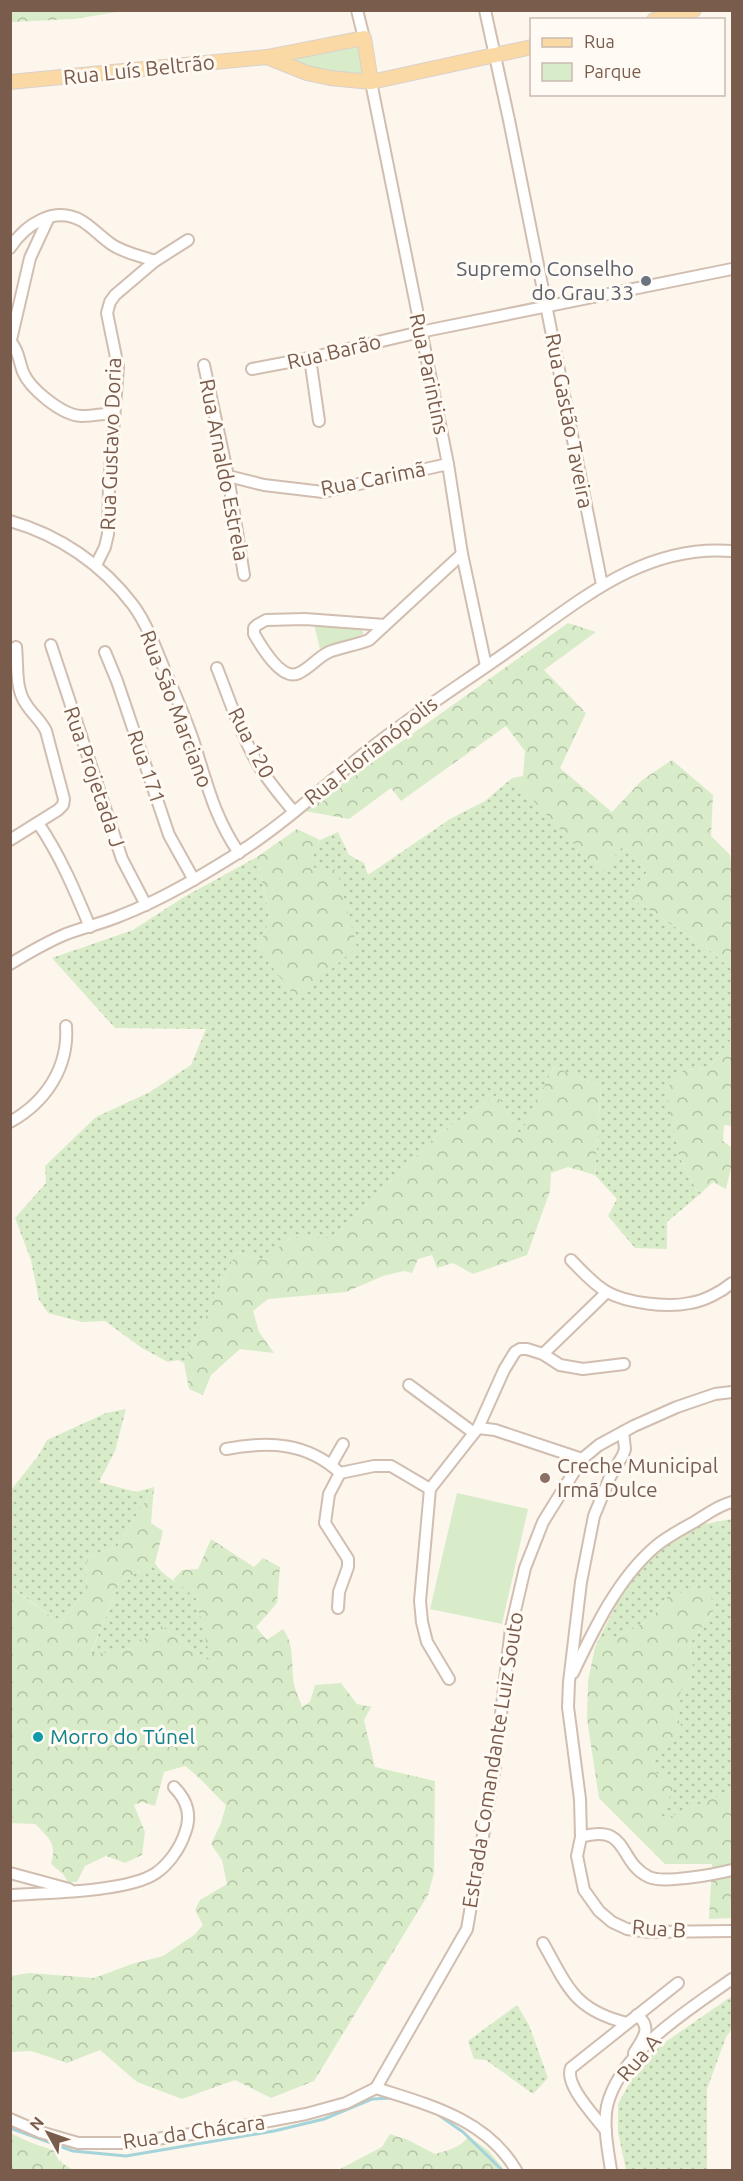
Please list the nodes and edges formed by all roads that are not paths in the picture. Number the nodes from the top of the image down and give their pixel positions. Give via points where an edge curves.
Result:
1 (357, 10) edge
2 (485, 10) edge
3 (694, 10) edge
4 (662, 18) edge
5 (364, 38) junction
6 (530, 47) edge
7 (495, 55) junction
8 (285, 59) junction
9 (371, 81) junction
10 (10, 82) edge
11 (49, 217) junction
12 (188, 240) dead end
13 (10, 248) edge
14 (155, 261) junction
15 (732, 269) edge
16 (547, 308) junction
17 (420, 332) junction
18 (11, 343) edge
19 (310, 358) junction
20 (204, 365) dead end
21 (252, 369) dead end
22 (113, 413) junction
23 (319, 421) dead end
24 (448, 464) junction
25 (228, 476) junction
26 (10, 520) edge
27 (732, 551) edge
28 (462, 554) junction
29 (96, 565) junction
30 (244, 575) dead end
31 (602, 585) junction
32 (385, 625) junction
33 (51, 645) dead end
34 (16, 647) dead end
35 (105, 652) dead end
36 (486, 666) junction
37 (217, 668) dead end
38 (294, 812) junction
39 (38, 823) junction
40 (10, 840) edge
41 (239, 853) junction
42 (194, 880) junction
43 (146, 905) junction
44 (90, 927) junction
45 (10, 964) edge
46 (66, 1026) dead end
47 (10, 1122) edge
48 (571, 1260) dead end
49 (732, 1283) edge
50 (606, 1292) junction
51 (543, 1354) junction
52 (624, 1364) dead end
53 (409, 1385) dead end
54 (732, 1392) edge
55 (476, 1430) junction
56 (623, 1432) junction
57 (343, 1444) dead end
58 (226, 1449) dead end
59 (582, 1459) junction
60 (331, 1465) junction
61 (339, 1473) junction
62 (430, 1489) junction
63 (732, 1502) edge
64 (338, 1608) dead end
65 (449, 1679) dead end
66 (569, 1682) junction
67 (174, 1787) dead end
68 (580, 1837) junction
69 (732, 1870) edge
70 (10, 1874) edge
71 (75, 1891) junction
72 (10, 1895) edge
73 (732, 1931) edge
74 (543, 1943) dead end
75 (732, 1979) edge
76 (678, 1983) dead end
77 (637, 2015) junction
78 (627, 2023) junction
79 (628, 2064) junction
80 (376, 2088) junction
81 (10, 2120) edge
82 (606, 2131) junction
83 (516, 2170) edge
84 (611, 2170) edge

1 - 5 street
2 - 7 street, Rua Gastão Taveira
3 - 4 main road
5 - 8 main road, Rua Luís Beltrão
5 - 9 main road
6 - 7 main road, Rua Luís Beltrão
7 - 9 main road, Rua Luís Beltrão
7 - 16 street, Rua Gastão Taveira
8 - 9 main road, Rua Luís Beltrão via 330,78
8 - 10 main road, Rua Luís Beltrão via 267,57
9 - 17 street, Rua Parintins
11 - 13 street via 34,222
11 - 14 street via 76,218 124,251
11 - 18 street via 30,258
12 - 14 street
14 - 22 street, Rua Gustavo Doria via 110,302 107,313 117,367
15 - 16 street, Rua Barão
16 - 17 street, Rua Barão
16 - 31 street, Rua Gastão Taveira
17 - 19 street, Rua Barão
17 - 24 street, Rua Parintins
18 - 22 street via 31,385 55,405 78,416
19 - 21 street, Rua Barão
19 - 23 street
20 - 25 street, Rua Arnaldo Estrela
22 - 29 street, Rua Gustavo Doria via 108,534
24 - 25 street, Rua Carimã via 323,492
24 - 28 street, Rua Parintins
25 - 30 street, Rua Arnaldo Estrela
26 - 29 street, Rua São Marciano via 33,527
27 - 31 street, Rua Florianópolis via 665,556
28 - 32 street
28 - 36 street, Rua Parintins
29 - 41 street, Rua São Marciano via 134,606 154,645 194,743 206,789
31 - 36 street, Rua Florianópolis
32 - 32 street via 314,619 266,620 254,628 254,634 281,671 296,675 330,652 369,640
33 - 43 street, Rua Projetada J via 122,859
34 - 39 street via 20,694 46,731 64,800 58,810
35 - 42 street, Rua 171 via 169,835
36 - 38 street, Rua Florianópolis via 404,722
37 - 38 street, Rua 120 via 254,759
38 - 41 street, Rua Florianópolis
39 - 40 street
39 - 44 street via 52,843
41 - 42 street, Rua Florianópolis
42 - 43 street, Rua Florianópolis
43 - 44 street, Rua Florianópolis
44 - 45 street, Rua Florianópolis via 67,934
46 - 47 street via 64,1059 53,1084 36,1104
48 - 50 street
49 - 50 street via 690,1303 629,1300
50 - 51 street
51 - 52 street via 560,1365 583,1369
51 - 55 street via 526,1349 515,1352
53 - 55 street
54 - 56 street, Estrada Comandante Luiz Souto via 677,1407
55 - 59 street via 495,1430
55 - 62 street
56 - 59 street, Estrada Comandante Luiz Souto
56 - 66 street, Rua B via 623,1455 594,1516 581,1582
57 - 60 street
58 - 60 street via 272,1444 296,1449
59 - 80 street, Estrada Comandante Luiz Souto via 543,1522 525,1568 512,1628 495,1766 467,1929
60 - 61 street
61 - 62 street via 392,1466
61 - 64 street via 329,1494 325,1523 348,1559
62 - 65 street via 420,1601 422,1622 428,1642
63 - 66 street via 670,1536 644,1558 626,1578 603,1616
66 - 68 street, Rua B
67 - 71 street via 187,1803 188,1813 187,1830 170,1859 155,1874 139,1881
68 - 69 street via 595,1833 614,1838 630,1861 652,1879
68 - 73 street, Rua B via 577,1856 584,1890 612,1922 650,1932
70 - 71 street
71 - 72 street
74 - 78 street via 579,2001 611,2019
75 - 79 street, Rua A via 688,2008
76 - 77 street
77 - 78 street
77 - 79 street via 646,2030
78 - 82 street via 569,2072 571,2083
79 - 82 street, Rua A via 612,2091
80 - 81 street, Rua da Chácara via 346,2103 306,2114 128,2143 78,2143 39,2133
80 - 83 street via 468,2122 492,2141
82 - 84 street, Rua A

